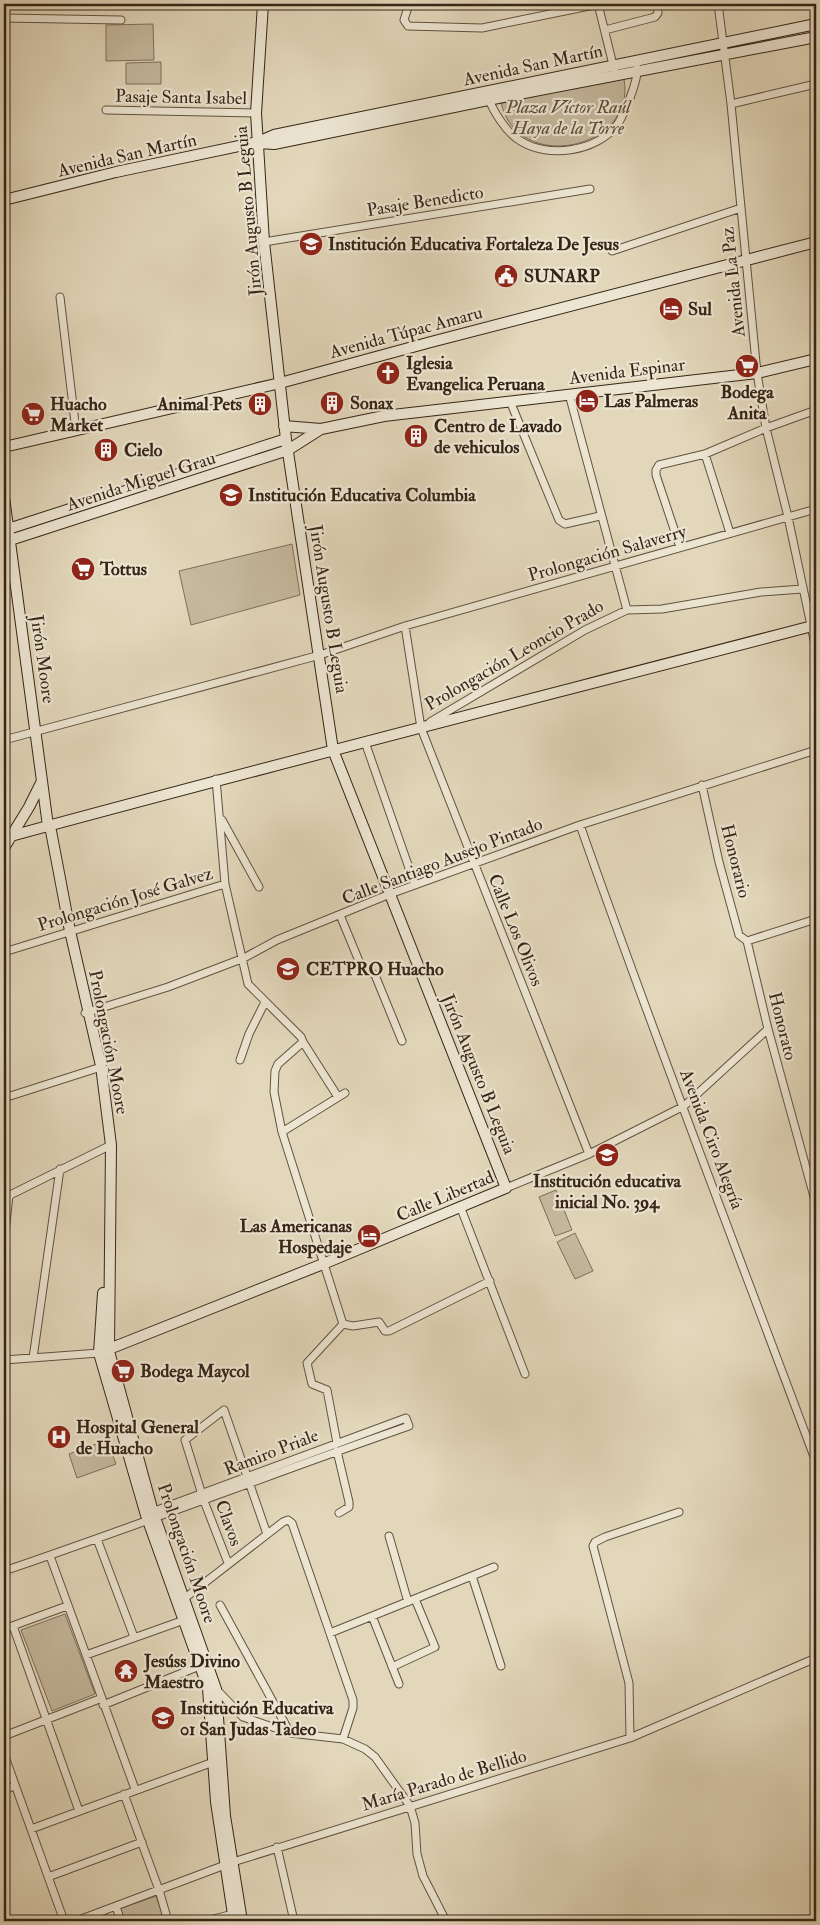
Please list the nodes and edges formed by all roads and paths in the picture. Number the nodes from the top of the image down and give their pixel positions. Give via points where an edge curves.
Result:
1 (263, 4) edge
2 (409, 4) edge
3 (599, 4) edge
4 (657, 4) edge
5 (718, 4) edge
6 (4, 18) edge
7 (121, 20) dead end
8 (816, 24) edge
9 (605, 30) junction
10 (816, 37) edge
11 (723, 42) junction
12 (724, 56) junction
13 (636, 61) junction
14 (613, 64) junction
15 (638, 72) junction
16 (615, 76) junction
17 (816, 84) edge
18 (487, 96) junction
19 (731, 104) junction
20 (106, 110) dead end
21 (256, 113) junction
22 (258, 142) junction
23 (590, 189) dead end
24 (4, 200) edge
25 (741, 208) junction
26 (264, 242) junction
27 (816, 242) edge
28 (612, 251) dead end
29 (745, 260) junction
30 (60, 297) dead end
31 (816, 359) edge
32 (757, 373) junction
33 (280, 383) junction
34 (569, 394) junction
35 (510, 401) junction
36 (816, 410) edge
37 (284, 426) junction
38 (766, 428) junction
39 (321, 429) junction
40 (76, 430) junction
41 (286, 439) junction
42 (4, 447) edge
43 (288, 450) junction
44 (705, 454) junction
45 (4, 497) edge
46 (816, 509) edge
47 (600, 516) junction
48 (788, 517) junction
49 (6, 529) edge
50 (730, 533) junction
51 (7, 541) edge
52 (680, 547) junction
53 (615, 566) junction
54 (802, 589) junction
55 (626, 610) junction
56 (405, 626) junction
57 (814, 629) edge
58 (816, 650) edge
59 (320, 655) junction
60 (421, 728) junction
61 (36, 732) junction
62 (4, 740) edge
63 (365, 742) junction
64 (333, 750) junction
65 (816, 750) edge
66 (216, 779) junction
67 (41, 783) junction
68 (702, 785) junction
69 (220, 816) junction
70 (580, 825) junction
71 (48, 826) junction
72 (8, 837) edge
73 (4, 848) edge
74 (474, 864) junction
75 (226, 884) junction
76 (415, 886) junction
77 (259, 887) dead end
78 (390, 894) junction
79 (340, 915) junction
80 (816, 919) edge
81 (66, 932) junction
82 (747, 941) junction
83 (4, 952) edge
84 (244, 958) junction
85 (265, 1002) junction
86 (87, 1012) junction
87 (768, 1029) junction
88 (402, 1041) dead end
89 (303, 1042) junction
90 (240, 1060) dead end
91 (99, 1068) junction
92 (4, 1098) edge
93 (684, 1106) junction
94 (282, 1132) junction
95 (108, 1147) junction
96 (589, 1154) junction
97 (60, 1169) junction
98 (506, 1188) junction
99 (7, 1196) edge
100 (816, 1204) edge
101 (460, 1206) junction
102 (4, 1242) edge
103 (323, 1264) junction
104 (490, 1281) junction
105 (343, 1324) junction
106 (104, 1352) junction
107 (33, 1358) junction
108 (4, 1360) edge
109 (525, 1374) dead end
110 (337, 1442) junction
111 (337, 1451) junction
112 (816, 1462) edge
113 (248, 1481) junction
114 (204, 1498) junction
115 (679, 1512) dead end
116 (339, 1514) dead end
117 (151, 1516) junction
118 (267, 1534) junction
119 (389, 1536) dead end
120 (97, 1539) junction
121 (50, 1556) junction
122 (228, 1563) junction
123 (494, 1567) dead end
124 (4, 1571) edge
125 (472, 1576) junction
126 (185, 1598) junction
127 (412, 1600) junction
128 (220, 1605) dead end
129 (67, 1606) junction
130 (372, 1616) junction
131 (188, 1619) junction
132 (14, 1626) junction
133 (4, 1630) edge
134 (330, 1633) junction
135 (134, 1638) junction
136 (86, 1655) junction
137 (816, 1658) edge
138 (204, 1665) junction
139 (501, 1666) dead end
140 (392, 1667) junction
141 (399, 1684) dead end
142 (212, 1689) junction
143 (102, 1701) junction
144 (47, 1719) junction
145 (290, 1733) junction
146 (4, 1736) edge
147 (630, 1738) junction
148 (342, 1739) junction
149 (4, 1754) edge
150 (217, 1761) junction
151 (14, 1786) junction
152 (135, 1789) junction
153 (4, 1790) edge
154 (124, 1794) junction
155 (410, 1806) junction
156 (79, 1811) junction
157 (31, 1829) junction
158 (142, 1842) junction
159 (277, 1847) junction
160 (230, 1863) junction
161 (48, 1877) junction
162 (159, 1890) junction
163 (116, 1906) junction
164 (234, 1918) edge
165 (64, 1921) edge
166 (76, 1921) edge
167 (121, 1921) edge
168 (168, 1921) edge
169 (206, 1921) edge
170 (242, 1921) edge
171 (294, 1921) edge
172 (446, 1921) edge

1 - 21 street, Jirón Augusto B Leguia
2 - 3 street via 405,25 408,26 482,28
3 - 9 street
4 - 9 street via 657,16
5 - 11 street, Avenida La Paz
6 - 7 street
8 - 11 street, Avenida San Martín
9 - 14 street
10 - 12 street, Avenida San Martín
11 - 12 street, Avenida La Paz
11 - 13 street, Avenida San Martín
12 - 15 street, Avenida San Martín
12 - 19 street, Avenida La Paz
13 - 14 street, Avenida San Martín
13 - 15 street
14 - 16 street
14 - 18 street, Avenida San Martín
15 - 16 street, Avenida San Martín
15 - 18 street via 616,126 600,140 580,149 539,149 519,140 503,124
16 - 18 street, Avenida San Martín
17 - 19 street
18 - 22 street, Avenida San Martín via 274,135
19 - 25 street, Avenida La Paz
20 - 21 street, Pasaje Santa Isabel
21 - 22 street, Jirón Augusto B Leguia
22 - 24 street, Avenida San Martín
22 - 26 street, Jirón Augusto B Leguia
23 - 26 street, Pasaje Benedicto
25 - 28 street
25 - 29 street, Avenida La Paz
26 - 33 street, Jirón Augusto B Leguia
27 - 29 street, Avenida Túpac Amaru
29 - 32 street, Avenida La Paz
29 - 33 street, Avenida Túpac Amaru
30 - 40 street
31 - 32 street, Avenida Espinar
32 - 34 street, Avenida Espinar
32 - 38 street, Avenida La Paz
33 - 37 street, Jirón Augusto B Leguia
33 - 40 street, Avenida Túpac Amaru
34 - 35 street, Avenida Espinar
34 - 47 street
35 - 39 street, Avenida Espinar via 384,416
35 - 47 street via 559,520 573,524
36 - 38 street
37 - 39 street, Avenida Espinar
37 - 41 street, Jirón Augusto B Leguia
38 - 44 street
38 - 48 street, Avenida La Paz
39 - 43 street, Avenida Espinar
40 - 42 street, Avenida Túpac Amaru
41 - 43 street, Jirón Augusto B Leguia
41 - 49 street, Avenida Miguel Grau
43 - 51 street, Avenida Miguel Grau
43 - 59 street, Jirón Augusto B Leguia
44 - 50 street
44 - 52 street via 659,465 656,475
45 - 49 street, Jirón Moore
46 - 48 street, Prolongación Salaverry
47 - 53 street
48 - 50 street, Prolongación Salaverry
48 - 54 street, Avenida La Paz
49 - 51 street, Jirón Moore
50 - 52 street, Prolongación Salaverry
51 - 61 street, Jirón Moore
52 - 53 street, Prolongación Salaverry
53 - 55 street
53 - 56 street, Prolongación Salaverry
54 - 55 street, Prolongación Leoncio Prado via 761,592 662,609
54 - 57 street, Avenida La Paz
55 - 60 street, Prolongación Leoncio Prado via 586,630
56 - 59 street, Prolongación Salaverry
56 - 60 street, Calle Los Olivos
57 - 58 street, Avenida La Paz
57 - 60 street, Prolongación Leoncio Prado
59 - 61 street, Prolongación Salaverry
59 - 64 street, Jirón Augusto B Leguia
60 - 63 street, Prolongación Leoncio Prado
60 - 74 street, Calle Los Olivos
61 - 62 street, Prolongación Salaverry
61 - 67 street, Jirón Moore
63 - 64 street, Prolongación Leoncio Prado
63 - 76 street
64 - 66 street, Prolongación Leoncio Prado
64 - 78 street, Jirón Augusto B Leguia
65 - 68 street, Calle Santiago Ausejo Pintado
66 - 69 street
66 - 71 street, Prolongación Leoncio Prado
67 - 71 street, Jirón Moore
67 - 72 street
68 - 70 street, Calle Santiago Ausejo Pintado
68 - 82 street, Honorario via 739,935
69 - 75 street
69 - 77 street
70 - 74 street, Calle Santiago Ausejo Pintado
70 - 93 street, Avenida Ciro Alegría via 634,980
71 - 72 street, Prolongación Leoncio Prado
71 - 81 street, Jirón Moore
72 - 73 street
74 - 76 street, Calle Santiago Ausejo Pintado
74 - 96 street, Calle Los Olivos
75 - 81 street, Prolongación José Galvez
75 - 84 street
76 - 78 street, Calle Santiago Ausejo Pintado
78 - 79 street, Calle Santiago Ausejo Pintado
78 - 98 street, Jirón Augusto B Leguia
79 - 84 street, Calle Santiago Ausejo Pintado via 278,940
79 - 88 street via 361,966 375,975
80 - 82 street
81 - 83 street, Prolongación José Galvez
81 - 86 street, Prolongación Moore
82 - 87 street, Honorato
84 - 85 street via 248,984
84 - 86 street, Calle Santiago Ausejo Pintado via 168,987
85 - 89 street
85 - 90 street
86 - 91 street, Prolongación Moore
87 - 93 street, Calle Libertad
87 - 100 street, Honorato
89 - 94 street via 278,1064 275,1071 274,1092
89 - 94 street via 341,1095
91 - 92 street
91 - 95 street, Prolongación Moore
93 - 96 street, Calle Libertad
93 - 112 street, Avenida Ciro Alegría
94 - 103 street
95 - 97 street
95 - 106 street, Prolongación Moore
96 - 98 street, Calle Libertad
97 - 99 street
97 - 107 street
98 - 101 street, Calle Libertad
99 - 102 street
101 - 103 street, Calle Libertad
101 - 104 street
103 - 105 street
103 - 106 street, Calle Libertad
104 - 105 street via 389,1331 385,1331 380,1322 353,1326
104 - 109 street
105 - 110 street via 307,1363 312,1384 327,1390
106 - 107 street
106 - 117 street, Prolongación Moore
107 - 108 street
110 - 111 street, Ramiro Priale via 406,1418 410,1426
110 - 113 street, Ramiro Priale
111 - 113 street, Ramiro Priale
111 - 116 street via 349,1502 349,1507
113 - 114 street, Ramiro Priale
113 - 114 street, Clavos via 224,1410 185,1440
113 - 118 street
114 - 117 street, Ramiro Priale
114 - 122 street, Clavos
115 - 147 street via 605,1537 593,1546 629,1683
117 - 120 street, Ramiro Priale
117 - 126 street, Prolongación Moore
117 - 131 street, Prolongación Moore
118 - 122 street
118 - 134 street via 282,1522 288,1520 292,1523
119 - 127 street
120 - 121 street, Ramiro Priale
120 - 135 street
121 - 124 street, Ramiro Priale
121 - 129 street
122 - 126 street
123 - 125 street
125 - 127 street
125 - 139 street
126 - 131 street, Prolongación Moore
127 - 130 street
127 - 140 street via 435,1647
128 - 145 street
129 - 132 street
129 - 136 street
130 - 134 street
130 - 140 street
131 - 135 street
131 - 138 street, Prolongación Moore
132 - 133 street
132 - 144 street
134 - 148 street via 354,1708
135 - 136 street
136 - 143 street
137 - 147 street, María Parado de Bellido
138 - 142 street, Prolongación Moore
138 - 143 street
140 - 141 street
142 - 145 street via 238,1715
142 - 150 street, Prolongación Moore
143 - 144 street
143 - 152 street
144 - 146 street
144 - 156 street
145 - 148 street
147 - 155 street, María Parado de Bellido
148 - 155 street via 375,1757
149 - 151 street
150 - 152 street
150 - 160 street, Prolongación Moore via 216,1802
151 - 153 street
151 - 157 street
152 - 154 street
154 - 156 street
154 - 158 street
155 - 159 street, María Parado de Bellido
155 - 172 street via 423,1876
156 - 157 street
157 - 161 street
158 - 161 street
158 - 162 street
159 - 160 street, María Parado de Bellido
159 - 171 street
160 - 162 street, María Parado de Bellido
160 - 164 street, Prolongación Moore
160 - 170 street, Prolongación Moore
161 - 165 street
162 - 163 street, María Parado de Bellido
162 - 168 street
163 - 166 street, María Parado de Bellido
163 - 167 street
164 - 169 street

